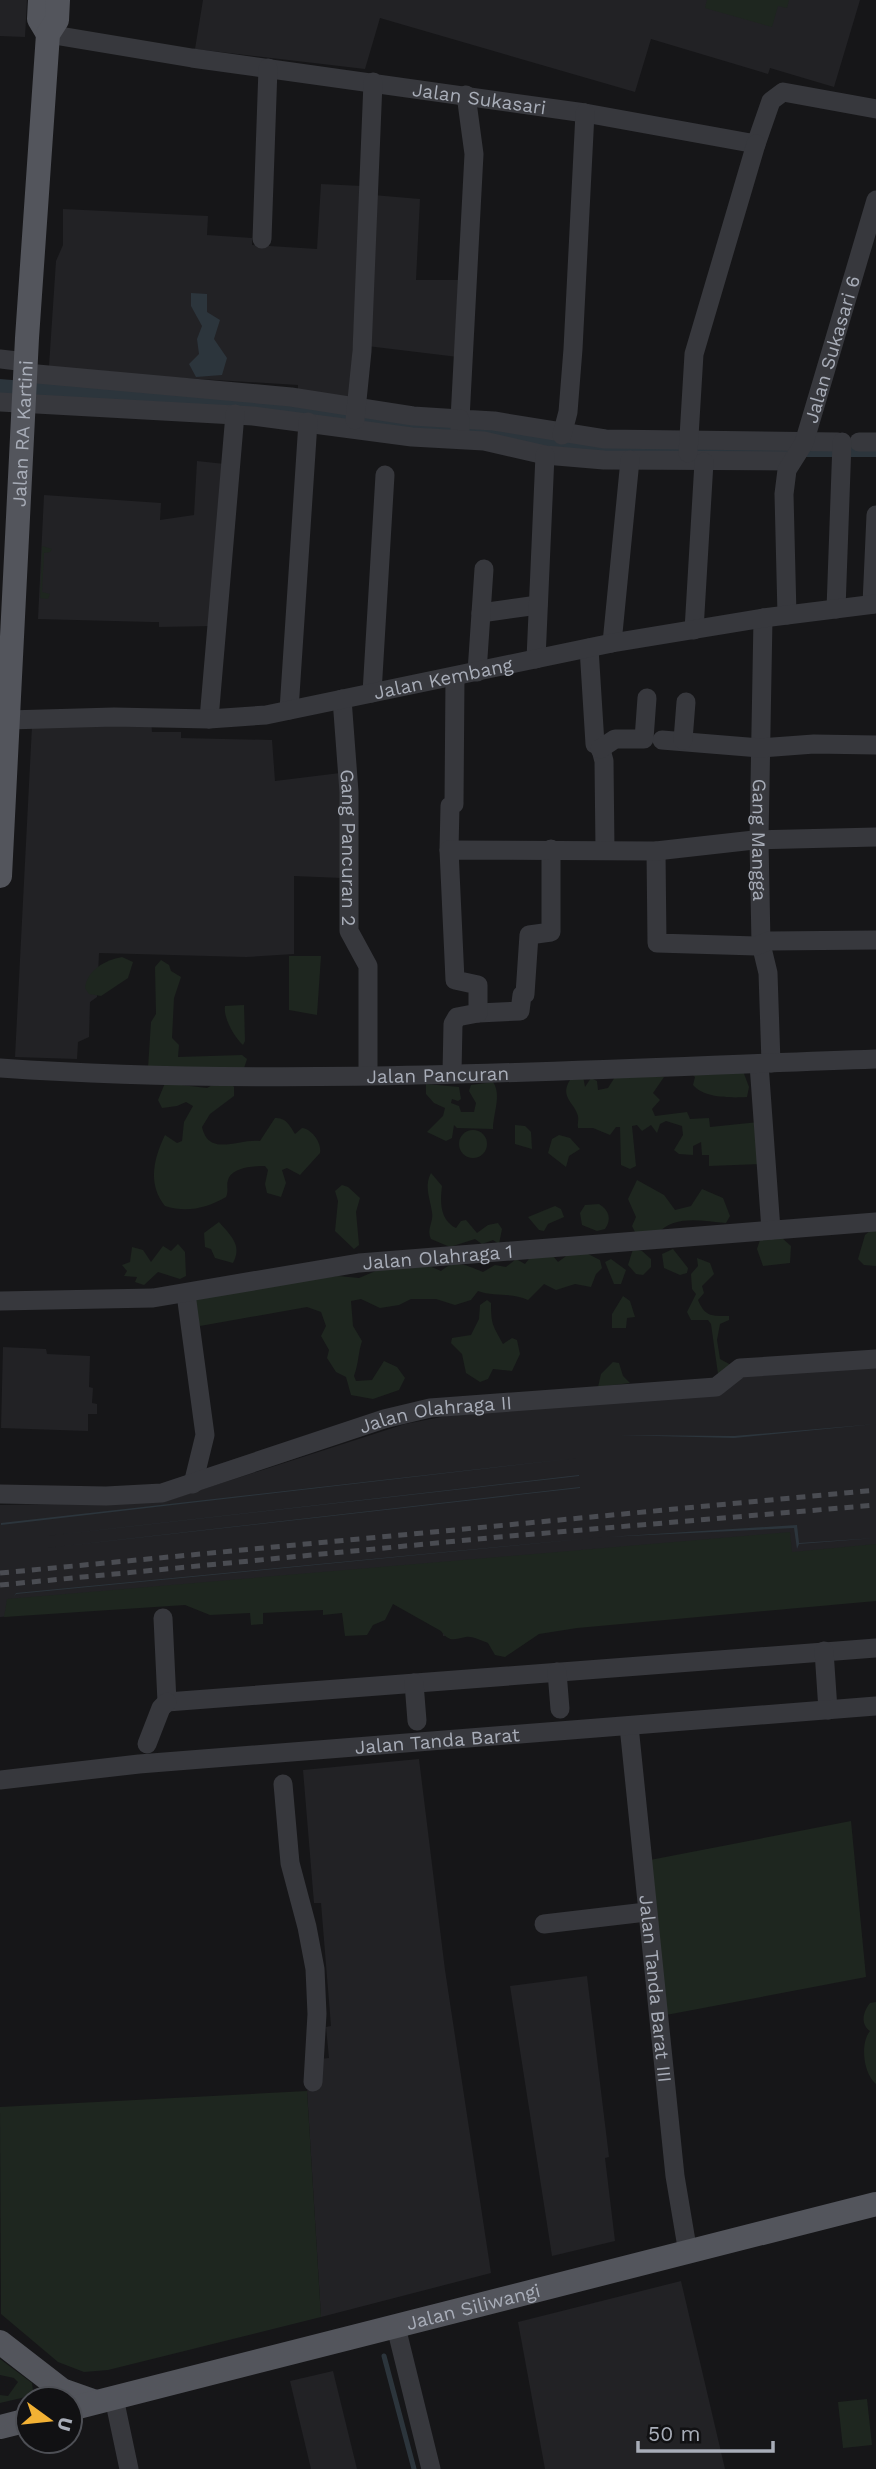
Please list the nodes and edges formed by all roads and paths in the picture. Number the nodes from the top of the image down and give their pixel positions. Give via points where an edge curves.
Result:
1 (40, 0) edge
2 (58, 0) edge
3 (48, 34) junction
4 (268, 68) junction
5 (373, 82) junction
6 (466, 96) junction
7 (876, 108) edge
8 (585, 113) junction
9 (755, 144) junction
10 (876, 200) edge
11 (262, 239) dead end
12 (0, 359) edge
13 (21, 386) edge
14 (255, 395) junction
15 (244, 415) junction
16 (355, 419) junction
17 (308, 422) junction
18 (460, 429) junction
19 (562, 435) junction
20 (606, 439) junction
21 (536, 443) junction
22 (852, 446) edge
23 (799, 450) junction
24 (691, 453) junction
25 (604, 460) junction
26 (630, 460) junction
27 (386, 475) dead end
28 (876, 515) edge
29 (484, 569) dead end
30 (874, 604) edge
31 (538, 605) junction
32 (835, 609) junction
33 (481, 613) junction
34 (787, 615) junction
35 (763, 618) junction
36 (694, 629) junction
37 (612, 643) junction
38 (589, 648) junction
39 (536, 659) junction
40 (477, 672) junction
41 (455, 677) junction
42 (372, 693) junction
43 (647, 698) dead end
44 (342, 699) junction
45 (686, 702) dead end
46 (289, 710) junction
47 (209, 719) junction
48 (8, 720) junction
49 (662, 740) dead end
50 (683, 740) junction
51 (876, 745) edge
52 (600, 748) junction
53 (760, 748) junction
54 (2, 808) edge
55 (876, 837) edge
56 (759, 840) junction
57 (551, 849) junction
58 (449, 850) junction
59 (605, 850) junction
60 (656, 851) junction
61 (0, 876) edge
62 (876, 940) edge
63 (761, 944) junction
64 (478, 1013) junction
65 (876, 1059) edge
66 (765, 1063) junction
67 (0, 1068) edge
68 (452, 1073) junction
69 (368, 1075) junction
70 (876, 1222) edge
71 (771, 1230) junction
72 (186, 1294) junction
73 (0, 1301) edge
74 (876, 1359) edge
75 (193, 1483) junction
76 (0, 1494) edge
77 (163, 1618) dead end
78 (876, 1648) edge
79 (824, 1651) junction
80 (557, 1672) junction
81 (415, 1683) junction
82 (167, 1702) junction
83 (876, 1706) edge
84 (828, 1710) junction
85 (561, 1719) junction
86 (629, 1726) junction
87 (418, 1731) junction
88 (143, 1754) junction
89 (282, 1768) junction
90 (0, 1780) edge
91 (646, 1912) junction
92 (544, 1924) dead end
93 (313, 2081) dead end
94 (876, 2204) edge
95 (688, 2253) junction
96 (396, 2327) junction
97 (0, 2342) edge
98 (106, 2400) junction
99 (84, 2406) edge
100 (129, 2469) edge
101 (431, 2469) edge

1 - 3 main road, Jalan RA Kartini via 38,19
2 - 3 main road, Jalan RA Kartini via 57,19
3 - 4 street, Jalan Sukasari
3 - 13 main road, Jalan RA Kartini
4 - 5 street, Jalan Sukasari
4 - 11 street
5 - 6 street, Jalan Sukasari
5 - 16 street
6 - 8 street, Jalan Sukasari
6 - 18 street via 474,167
7 - 9 street via 783,92 771,102
8 - 9 street, Jalan Sukasari
8 - 19 street via 572,361
9 - 24 street via 694,354
10 - 23 street, Jalan Sukasari 6
12 - 13 street
13 - 14 street
13 - 15 street
13 - 48 main road, Jalan RA Kartini
14 - 15 street
14 - 16 street
15 - 17 street
15 - 47 street
16 - 17 street
16 - 18 street
17 - 46 street
18 - 21 street via 494,421
19 - 20 street
19 - 21 street
20 - 24 street
20 - 25 street
21 - 25 street
21 - 31 street
22 - 23 street
22 - 32 street
23 - 24 street
23 - 34 street, Jalan Sukasari 6 via 787,470 784,494
24 - 26 street
24 - 36 street
25 - 26 street
26 - 37 street
27 - 42 street
28 - 30 street
29 - 33 street
30 - 32 street, Jalan Kembang
31 - 33 street
31 - 39 street
32 - 34 street, Jalan Kembang
33 - 40 street
34 - 35 street, Jalan Kembang
35 - 36 street, Jalan Kembang
35 - 53 street, Gang Mangga
36 - 37 street, Jalan Kembang
37 - 38 street, Jalan Kembang
38 - 39 street, Jalan Kembang
38 - 52 street via 595,744
39 - 40 street, Jalan Kembang
40 - 41 street, Jalan Kembang
41 - 42 street, Jalan Kembang
41 - 58 street
42 - 44 street, Jalan Kembang
43 - 52 street via 644,740 615,739
44 - 46 street, Jalan Kembang
44 - 69 street, Gang Pancuran 2 via 349,792 349,931 368,966
45 - 50 street
46 - 47 street, Jalan Kembang
47 - 48 street, Jalan Kembang
48 - 54 main road, Jalan RA Kartini
49 - 50 street
50 - 53 street
51 - 53 street
52 - 59 street
53 - 56 street, Gang Mangga
54 - 61 main road, Jalan RA Kartini
55 - 56 street
56 - 60 street
56 - 63 street, Gang Mangga
57 - 58 street
57 - 59 street
57 - 64 street via 551,932 529,935 520,1011
58 - 64 street via 455,980 478,985
59 - 60 street
60 - 63 street via 657,943
62 - 63 street
63 - 66 street, Gang Mangga via 768,973
64 - 68 street via 457,1017 453,1024
65 - 66 street, Jalan Pancuran
66 - 68 street, Jalan Pancuran
66 - 71 street, Gang Mangga
67 - 69 street, Jalan Pancuran via 161,1077
68 - 69 street, Jalan Pancuran
70 - 71 street, Jalan Olahraga 1
71 - 72 street, Jalan Olahraga 1 via 359,1263
72 - 73 street, Jalan Olahraga 1
72 - 75 street via 205,1435
74 - 75 street, Jalan Olahraga II via 740,1368 716,1387 430,1409 384,1419
75 - 76 street, Jalan Olahraga II via 162,1493
77 - 82 street
78 - 79 street
79 - 80 street
79 - 84 street
80 - 81 street
80 - 85 street
81 - 82 street
81 - 87 street
82 - 88 street
83 - 84 street, Jalan Tanda Barat
84 - 86 street, Jalan Tanda Barat
85 - 86 street, Jalan Tanda Barat
85 - 87 street, Jalan Tanda Barat
86 - 91 street, Jalan Tanda Barat III
87 - 89 street, Jalan Tanda Barat
88 - 89 street, Jalan Tanda Barat
88 - 90 street, Jalan Tanda Barat
89 - 93 street via 290,1863 315,1969
91 - 92 street
91 - 95 street, Jalan Tanda Barat III
94 - 95 main road, Jalan Siliwangi
95 - 96 main road, Jalan Siliwangi
96 - 98 main road, Jalan Siliwangi
96 - 101 street
97 - 98 main road via 62,2390
98 - 99 main road, Jalan Siliwangi
98 - 100 street

